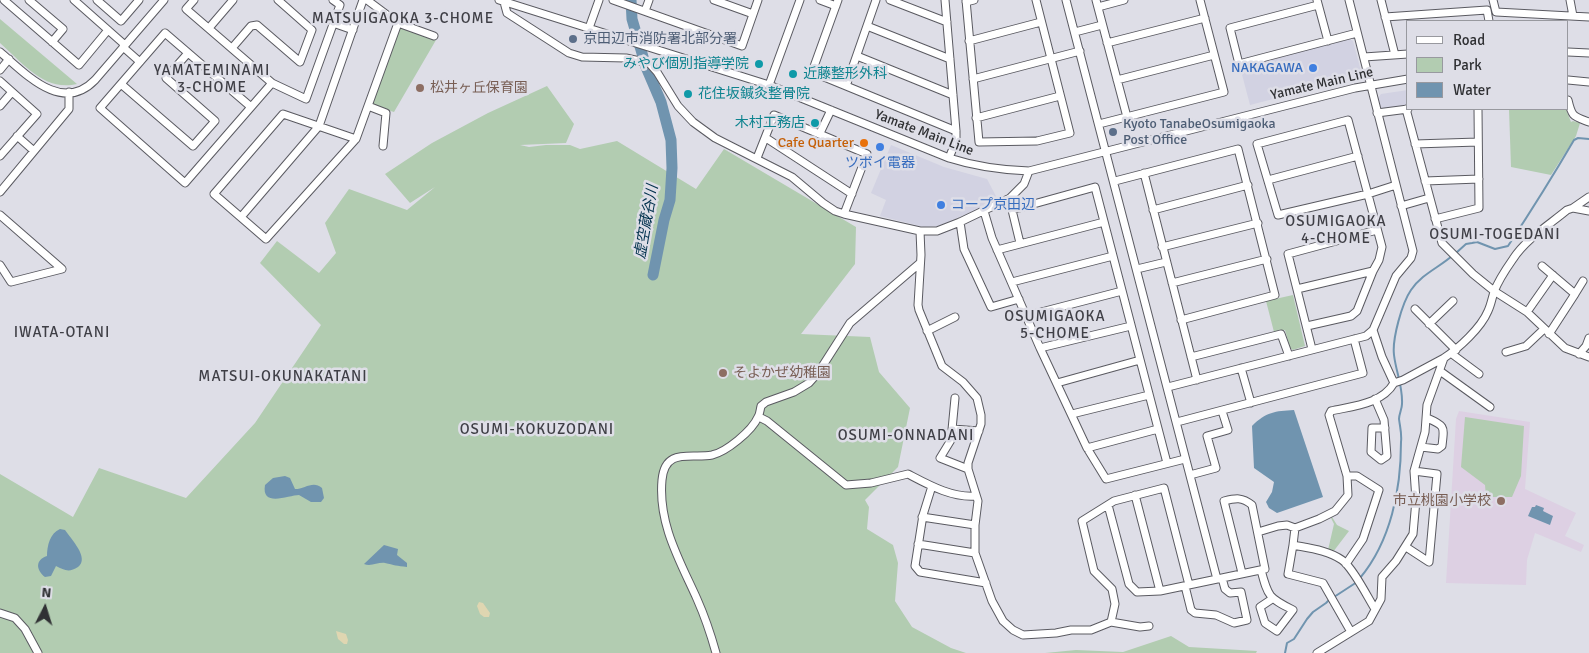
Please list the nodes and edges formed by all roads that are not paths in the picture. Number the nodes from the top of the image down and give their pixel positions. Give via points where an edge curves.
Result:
1 (4, 0) edge
2 (29, 0) edge
3 (74, 0) edge
4 (97, 0) edge
5 (139, 0) edge
6 (164, 0) edge
7 (194, 0) edge
8 (233, 0) edge
9 (278, 0) edge
10 (333, 0) edge
11 (363, 0) edge
12 (368, 0) edge
13 (599, 0) edge
14 (649, 0) edge
15 (714, 0) edge
16 (758, 0) edge
17 (800, 0) edge
18 (820, 0) edge
19 (876, 0) edge
20 (890, 0) edge
21 (945, 0) edge
22 (1036, 0) edge
23 (1066, 0) edge
24 (1124, 0) edge
25 (1200, 0) edge
26 (1349, 0) edge
27 (1381, 0) edge
28 (1493, 0) edge
29 (1570, 0) edge
30 (502, 1) edge
31 (616, 1) edge
32 (969, 1) edge
33 (1318, 2) edge
34 (837, 3) edge
35 (1097, 4) edge
36 (645, 11) junction
37 (753, 14) junction
38 (1573, 16) junction
39 (1385, 17) junction
40 (1589, 17) edge
41 (1205, 18) junction
42 (1489, 20) edge
43 (947, 22) junction
44 (1041, 22) junction
45 (333, 23) junction
46 (398, 23) junction
47 (1102, 24) junction
48 (868, 26) junction
49 (209, 28) junction
50 (589, 28) junction
51 (108, 30) junction
52 (353, 30) junction
53 (1075, 32) junction
54 (1357, 33) junction
55 (434, 36) dead end
56 (970, 40) junction
57 (1328, 41) junction
58 (52, 42) junction
59 (1107, 43) junction
60 (124, 46) junction
61 (232, 48) junction
62 (1080, 51) junction
63 (0, 52) edge
64 (1569, 52) edge
65 (188, 53) junction
66 (1589, 53) edge
67 (1406, 54) edge
68 (1395, 55) junction
69 (856, 56) junction
70 (1214, 56) junction
71 (1364, 57) junction
72 (950, 58) junction
73 (1050, 58) junction
74 (9, 60) junction
75 (140, 62) junction
76 (0, 70) edge
77 (973, 79) junction
78 (1406, 79) edge
79 (1118, 80) junction
80 (1569, 80) edge
81 (0, 81) edge
82 (1589, 82) edge
83 (272, 83) junction
84 (121, 84) junction
85 (1370, 84) junction
86 (769, 85) junction
87 (846, 86) junction
88 (12, 92) junction
89 (69, 92) junction
90 (953, 95) junction
91 (1060, 96) junction
92 (1569, 104) edge
93 (0, 106) edge
94 (368, 106) junction
95 (251, 107) junction
96 (1406, 109) edge
97 (831, 110) junction
98 (1407, 110) edge
99 (1478, 110) edge
100 (1377, 113) junction
101 (1128, 117) junction
102 (976, 118) junction
103 (1589, 122) edge
104 (1099, 124) junction
105 (319, 126) junction
106 (956, 131) junction
107 (820, 133) junction
108 (17, 136) junction
109 (766, 138) junction
110 (356, 139) junction
111 (1478, 142) junction
112 (1415, 144) junction
113 (383, 146) dead end
114 (34, 151) junction
115 (1106, 152) junction
116 (0, 156) edge
117 (1358, 156) junction
118 (757, 158) junction
119 (949, 158) junction
120 (1030, 171) junction
121 (1144, 173) junction
122 (1479, 178) junction
123 (1268, 180) junction
124 (1115, 181) junction
125 (1425, 181) junction
126 (1248, 185) junction
127 (1396, 185) junction
128 (0, 192) edge
129 (852, 194) junction
130 (1368, 194) junction
131 (1589, 197) edge
132 (1429, 198) junction
133 (1401, 206) junction
134 (1573, 208) junction
135 (1153, 210) junction
136 (1589, 210) edge
137 (984, 211) junction
138 (844, 214) junction
139 (0, 216) edge
140 (241, 217) junction
141 (1435, 219) junction
142 (960, 222) junction
143 (1104, 222) junction
144 (1258, 223) junction
145 (1377, 230) junction
146 (920, 232) junction
147 (1020, 243) junction
148 (1162, 247) junction
149 (997, 250) junction
150 (1113, 256) junction
151 (1267, 259) junction
152 (1166, 262) junction
153 (920, 263) junction
154 (0, 265) edge
155 (1542, 266) dead end
156 (1137, 269) junction
157 (1373, 271) junction
158 (1553, 275) junction
159 (1584, 281) dead end
160 (1012, 282) junction
161 (1172, 284) junction
162 (1297, 289) junction
163 (1122, 291) junction
164 (1494, 291) junction
165 (1575, 294) junction
166 (1019, 299) junction
167 (1453, 301) dead end
168 (1415, 309) dead end
169 (1527, 312) junction
170 (1026, 316) junction
171 (955, 318) dead end
172 (1181, 320) junction
173 (1429, 324) junction
174 (1132, 326) junction
175 (1307, 326) junction
176 (1373, 330) junction
177 (927, 331) junction
178 (1547, 331) junction
179 (1589, 338) edge
180 (1354, 339) junction
181 (1040, 348) junction
182 (1312, 349) junction
183 (1454, 352) junction
184 (1506, 352) dead end
185 (1579, 354) junction
186 (1288, 356) junction
187 (1191, 357) junction
188 (1589, 357) edge
189 (1444, 358) junction
190 (1140, 360) junction
191 (1241, 368) junction
192 (1440, 371) junction
193 (1479, 374) dead end
194 (1197, 380) junction
195 (1398, 382) junction
196 (1056, 383) junction
197 (1168, 387) junction
198 (1150, 395) junction
199 (954, 398) dead end
200 (1376, 399) junction
201 (1251, 403) junction
202 (1490, 407) dead end
203 (1222, 410) junction
204 (1072, 414) junction
205 (759, 417) junction
206 (1427, 418) junction
207 (1177, 422) junction
208 (1385, 428) dead end
209 (953, 429) junction
210 (1158, 429) junction
211 (980, 431) junction
212 (1421, 447) junction
213 (1087, 448) junction
214 (1185, 459) junction
215 (1167, 463) junction
216 (968, 470) junction
217 (1414, 471) junction
218 (1190, 475) junction
219 (1347, 476) junction
220 (932, 486) junction
221 (1135, 495) junction
222 (976, 496) junction
223 (1108, 505) junction
224 (922, 517) junction
225 (975, 525) junction
226 (1295, 528) junction
227 (1258, 532) junction
228 (918, 544) junction
229 (1292, 544) junction
230 (1406, 547) junction
231 (975, 553) junction
232 (1346, 564) junction
233 (1261, 570) junction
234 (1242, 574) junction
235 (1220, 578) junction
236 (986, 583) junction
237 (1187, 585) junction
238 (1160, 591) junction
239 (1272, 599) junction
240 (1375, 609) junction
241 (0, 613) edge
242 (1112, 622) junction
243 (1149, 626) dead end
244 (1351, 632) junction
245 (38, 653) edge
246 (716, 653) edge
247 (1317, 653) edge

1 - 58 street
2 - 58 street via 62,29
3 - 51 street
4 - 5 street via 121,21
6 - 60 street
7 - 49 street via 186,9
8 - 49 street
9 - 61 street via 312,30 300,62 257,26 251,26
10 - 45 street via 340,5
11 - 52 street
12 - 46 street
13 - 50 street
14 - 36 street
15 - 37 street
16 - 37 street
17 - 86 street
18 - 34 street
19 - 48 street
20 - 43 street
21 - 43 street
22 - 44 street
23 - 53 street
24 - 35 street
25 - 41 street
26 - 54 street
27 - 39 street
28 - 38 street via 1496,12
29 - 38 street
30 - 50 street, Yamate Main Line
30 - 118 street via 507,13 569,53 649,63 693,122 714,138
31 - 36 street
32 - 56 street
33 - 57 street
33 - 57 street via 1230,28 1239,64
34 - 87 street via 812,72
35 - 47 street
36 - 37 street via 742,46
38 - 40 street
39 - 42 street via 1487,10
39 - 68 street
41 - 59 street
41 - 70 street
43 - 72 street
44 - 56 street
44 - 73 street
45 - 52 street
45 - 83 street via 306,99
46 - 55 street
46 - 94 street
47 - 53 street
47 - 59 street
48 - 69 street
48 - 72 street
49 - 61 street
50 - 86 street, Yamate Main Line
51 - 58 street via 79,65
51 - 60 street
52 - 105 street
53 - 62 street
54 - 57 street
54 - 71 street
56 - 77 street
59 - 79 street
60 - 75 street
60 - 89 street via 94,82
61 - 83 street
62 - 73 street
62 - 104 street
63 - 74 street
64 - 66 street
65 - 75 street via 165,34
65 - 84 street via 166,78 215,122 193,146
65 - 95 street
67 - 68 street
68 - 71 street
69 - 87 street
69 - 90 street
70 - 79 street
70 - 101 street via 1224,92
71 - 85 street
72 - 90 street
73 - 77 street
73 - 91 street
74 - 76 street
74 - 89 street via 40,86
75 - 84 street
77 - 102 street
78 - 85 street, Yamate Main Line
79 - 101 street
80 - 82 street
81 - 88 street
83 - 95 street
84 - 95 street via 100,108 185,183
85 - 100 street
85 - 115 street, Yamate Main Line
86 - 97 street, Yamate Main Line
87 - 106 street
88 - 93 street
88 - 108 street via 37,114
89 - 114 street via 69,108
90 - 106 street
91 - 102 street
91 - 102 street via 1070,133 1037,141 978,142
92 - 103 street via 1576,118
94 - 110 street
94 - 113 street via 386,113
96 - 100 street
97 - 107 street
97 - 119 street, Yamate Main Line
98 - 112 street
99 - 111 street
100 - 127 street
101 - 104 street
104 - 115 street
105 - 110 street
105 - 140 street
105 - 140 street via 283,114 214,194
106 - 119 street via 956,141
107 - 109 street via 774,115
107 - 129 street via 868,154
108 - 114 street
108 - 116 street
109 - 118 street
109 - 129 street
110 - 140 street via 266,239
111 - 112 street
111 - 122 street
112 - 125 street
114 - 128 street
115 - 120 street, Yamate Main Line
115 - 124 street
117 - 123 street
117 - 123 street via 1348,120 1317,127 1258,144
117 - 130 street
118 - 138 street via 792,177 835,211
119 - 120 street, Yamate Main Line via 995,170
120 - 137 street via 1018,191
121 - 124 street
121 - 126 street via 1238,149
121 - 135 street
122 - 125 street
122 - 141 street via 1479,208
123 - 130 street via 1278,215
124 - 156 street
125 - 132 street
126 - 135 street
126 - 144 street
127 - 130 street
127 - 133 street
129 - 138 street
130 - 145 street
131 - 134 street
132 - 133 street
132 - 141 street
133 - 176 street via 1413,251 1396,276
134 - 136 street
134 - 164 street via 1524,244
135 - 148 street
137 - 142 street
137 - 149 street
138 - 146 street
139 - 154 street via 62,269 11,282
141 - 164 street via 1442,243
142 - 146 street via 937,231
142 - 166 street via 964,249 991,307
143 - 147 street
143 - 147 street via 1095,187 1012,210
143 - 150 street
144 - 148 street
144 - 151 street
145 - 157 street via 1382,247
145 - 162 street via 1288,254
146 - 153 street
147 - 149 street
148 - 152 street
149 - 160 street
150 - 160 street
150 - 163 street
151 - 161 street
151 - 172 street via 1276,295
152 - 156 street
152 - 161 street
153 - 177 street via 918,305
153 - 205 street via 850,323 809,383 766,402 761,406
155 - 158 street
156 - 197 street
157 - 162 street
157 - 175 street via 1357,311 1351,316
158 - 165 street
158 - 169 street
159 - 165 street
160 - 166 street
161 - 172 street
162 - 175 street
163 - 170 street
163 - 174 street
164 - 169 street
164 - 183 street via 1488,312
165 - 178 street
166 - 170 street
167 - 173 street
168 - 173 street
169 - 178 street
170 - 181 street
171 - 177 street
172 - 187 street
173 - 183 street
174 - 181 street
174 - 190 street
175 - 182 street
176 - 180 street
176 - 195 street via 1382,356
177 - 211 street via 942,366 977,398
178 - 184 street via 1526,346
178 - 185 street via 1565,348
179 - 185 street
180 - 182 street
180 - 201 street via 1363,373
181 - 196 street
182 - 186 street
183 - 189 street
183 - 193 street
185 - 188 street
186 - 187 street via 1282,334
186 - 191 street
187 - 194 street
189 - 192 street
189 - 195 street
190 - 196 street
190 - 198 street
191 - 194 street
191 - 201 street
192 - 202 street
192 - 206 street via 1427,405
194 - 197 street
195 - 200 street
196 - 204 street
197 - 207 street
198 - 204 street
198 - 210 street
199 - 209 street
200 - 208 street
200 - 219 street via 1352,408 1331,411 1329,416
201 - 203 street
203 - 207 street
203 - 218 street via 1228,430 1207,436 1216,468
204 - 213 street
205 - 220 street via 846,485 908,474
205 - 246 street via 723,452 686,454 666,465 663,474 661,496 668,536 708,624
206 - 212 street
206 - 212 street via 1441,424 1444,429 1442,446 1438,450
207 - 214 street
209 - 211 street
209 - 216 street via 951,440 940,458
210 - 213 street
210 - 215 street
211 - 216 street
212 - 217 street
213 - 215 street via 1106,479
214 - 215 street
214 - 218 street
216 - 222 street
217 - 230 street via 1413,534
217 - 230 street via 1437,474 1428,562
218 - 235 street
219 - 226 street via 1348,495 1335,511
219 - 232 street via 1357,476 1379,490 1362,539
220 - 222 street via 963,497
220 - 224 street
221 - 223 street
221 - 237 street via 1164,488
221 - 238 street
222 - 225 street
223 - 238 street via 1129,584 1137,592
223 - 242 street via 1082,521 1094,571 1112,589 1115,604
224 - 225 street
224 - 228 street
225 - 231 street
226 - 227 street via 1287,525
226 - 229 street
227 - 233 street via 1265,569
227 - 234 street via 1252,505 1239,497 1224,501
228 - 231 street
228 - 236 street via 915,566 920,572
229 - 232 street via 1333,555
229 - 244 street via 1288,574 1323,583
230 - 240 street via 1382,577 1381,599
231 - 236 street
232 - 240 street
233 - 234 street
233 - 239 street
234 - 235 street
235 - 237 street
235 - 237 street via 1230,593 1241,592 1247,620 1234,623 1216,615 1196,613 1191,610
236 - 242 street via 1003,620 1023,635 1090,630
237 - 238 street
239 - 239 street via 1260,607 1264,623 1276,631 1294,610
240 - 244 street via 1369,621
241 - 245 street via 15,618
242 - 243 street
244 - 247 street

